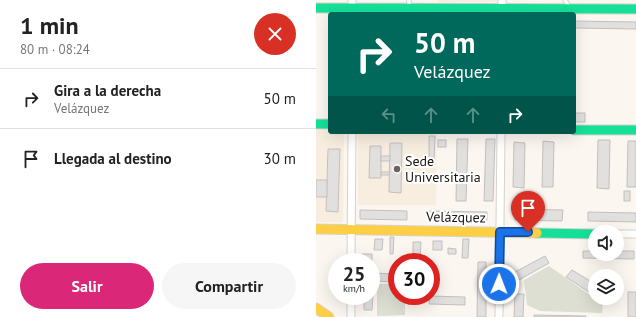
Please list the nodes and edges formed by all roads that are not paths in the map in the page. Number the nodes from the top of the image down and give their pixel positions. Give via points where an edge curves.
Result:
1 (565, 0) edge
2 (409, 4) edge
3 (352, 7) edge
4 (316, 8) edge
5 (502, 8) edge
6 (571, 9) junction
7 (636, 9) edge
8 (316, 124) edge
9 (328, 124) edge
10 (576, 130) edge
11 (636, 130) edge
12 (352, 134) edge
13 (501, 134) edge
14 (316, 229) edge
15 (351, 229) junction
16 (500, 232) junction
17 (588, 234) edge
18 (624, 234) edge
19 (636, 234) edge
20 (351, 253) edge
21 (351, 305) edge
22 (316, 308) edge
23 (329, 317) edge
24 (351, 317) edge
25 (499, 317) edge

1 - 6 lane
2 - 3 street
2 - 5 street
3 - 4 street
5 - 6 street
6 - 7 street
8 - 9 street
10 - 11 street
12 - 15 street
13 - 16 street
14 - 15 street, Velázquez
15 - 16 street, Velázquez
15 - 20 street
16 - 17 street, Velázquez
16 - 25 street
18 - 19 street
21 - 24 street
22 - 23 street

